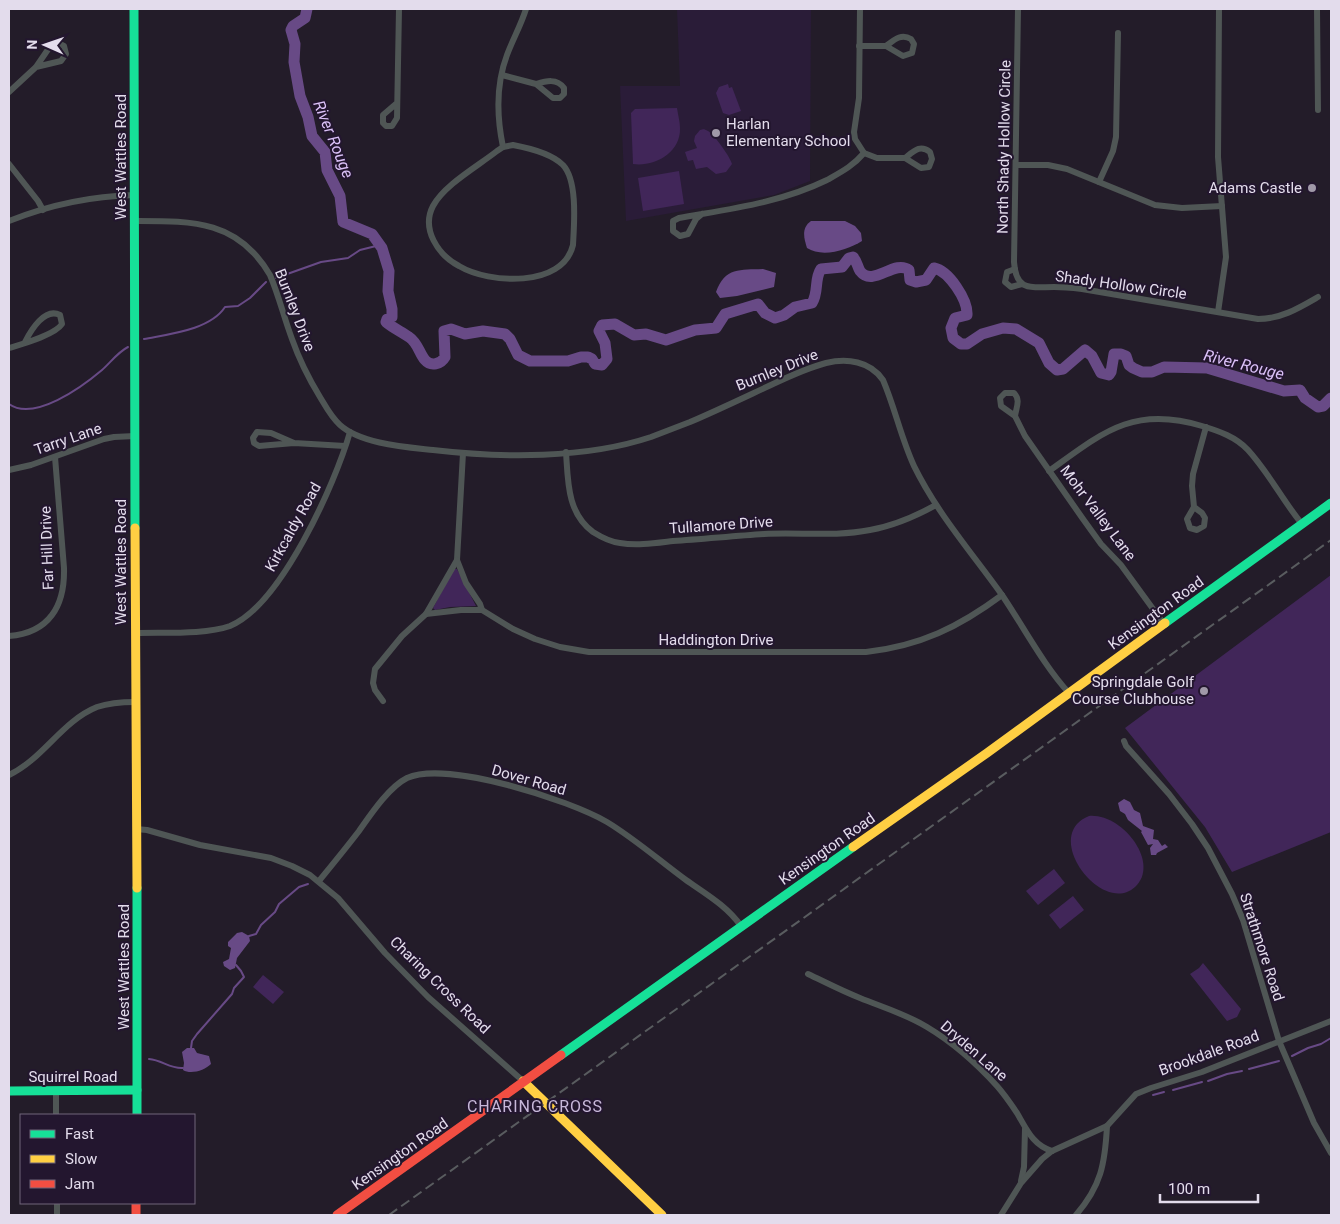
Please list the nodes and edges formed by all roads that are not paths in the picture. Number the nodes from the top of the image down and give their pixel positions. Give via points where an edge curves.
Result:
1 (134, 9) edge
2 (399, 9) edge
3 (526, 9) edge
4 (860, 9) edge
5 (1018, 9) edge
6 (1219, 9) edge
7 (1317, 9) edge
8 (1118, 33) dead end
9 (860, 46) junction
10 (886, 46) dead end
11 (36, 67) junction
12 (502, 75) junction
13 (536, 84) dead end
14 (9, 92) edge
15 (397, 103) dead end
16 (1318, 110) dead end
17 (503, 147) junction
18 (864, 153) junction
19 (905, 158) dead end
20 (9, 164) edge
21 (1016, 165) junction
22 (1099, 182) junction
23 (135, 196) junction
24 (1222, 206) junction
25 (43, 210) junction
26 (702, 214) junction
27 (135, 220) junction
28 (9, 221) edge
29 (1015, 269) junction
30 (1022, 284) junction
31 (1318, 297) dead end
32 (1218, 312) junction
33 (25, 342) junction
34 (9, 348) edge
35 (1015, 416) dead end
36 (1206, 427) junction
37 (350, 432) junction
38 (135, 436) junction
39 (294, 443) junction
40 (345, 446) junction
41 (566, 452) junction
42 (463, 453) junction
43 (55, 457) junction
44 (9, 470) edge
45 (1050, 471) junction
46 (1331, 503) edge
47 (936, 505) junction
48 (1194, 507) dead end
49 (1302, 524) junction
50 (457, 560) junction
51 (1002, 595) junction
52 (482, 610) junction
53 (426, 614) junction
54 (1164, 624) junction
55 (135, 633) junction
56 (9, 636) edge
57 (1069, 692) junction
58 (383, 700) dead end
59 (135, 702) junction
60 (1124, 741) dead end
61 (9, 775) edge
62 (136, 829) junction
63 (319, 882) junction
64 (741, 926) junction
65 (808, 974) dead end
66 (1331, 1021) edge
67 (1279, 1041) junction
68 (522, 1082) junction
69 (137, 1090) junction
70 (9, 1091) edge
71 (56, 1091) junction
72 (56, 1114) edge
73 (137, 1114) edge
74 (1107, 1126) junction
75 (1024, 1128) junction
76 (1052, 1151) junction
77 (1331, 1153) edge
78 (1021, 1183) junction
79 (337, 1215) edge
80 (662, 1215) edge
81 (1001, 1215) edge
82 (1076, 1215) edge

1 - 23 street, West Wattles Road
2 - 15 street
3 - 12 street
4 - 9 street
5 - 21 street, North Shady Hollow Circle
6 - 24 street via 1218,158
7 - 16 street
8 - 22 street via 1116,137
9 - 10 street
9 - 18 street via 859,98 854,132
11 - 11 street via 61,61 66,54 64,46 58,43 51,46
11 - 14 street
12 - 13 street
12 - 17 street via 499,115
17 - 17 street via 513,145 550,157 565,167 571,180 572,250 563,264 545,275 499,277 469,271 444,254 430,231 429,216 438,198
18 - 19 street via 877,158
18 - 26 street via 839,174 783,198
20 - 25 street
21 - 22 street via 1059,167
21 - 29 street, North Shady Hollow Circle
22 - 24 street via 1155,205 1182,208
23 - 25 street via 78,201
23 - 27 street, West Wattles Road
24 - 32 street via 1226,257
25 - 28 street
26 - 26 street via 675,219 673,231 680,236 688,234
27 - 37 street, Burnley Drive via 205,224 228,232 248,247 270,275 292,339 314,387 332,417
27 - 38 street, West Wattles Road
29 - 30 street, North Shady Hollow Circle
29 - 30 street, Shady Hollow Circle via 1008,272 1005,282 1011,287
30 - 32 street, Shady Hollow Circle via 1082,290
31 - 32 street, Shady Hollow Circle via 1292,312 1272,318 1258,319
33 - 33 street via 59,328 60,315 52,313 45,316
33 - 34 street
35 - 45 street, Mohr Valley Lane via 1020,429
36 - 45 street via 1170,419 1134,421 1105,432
36 - 48 street via 1193,474
36 - 49 street via 1231,437 1248,450
37 - 40 street
37 - 42 street, Burnley Drive via 390,444
38 - 43 street, Tarry Lane via 114,437
38 - 55 street, West Wattles Road
39 - 39 street via 259,446 252,438 257,432 265,432
39 - 40 street
40 - 55 street, Kirkcaldy Road via 332,482 300,546 269,593 249,613 233,624 215,629
41 - 42 street, Burnley Drive
41 - 47 street, Tullamore Drive via 570,495 575,511 592,531 620,543 858,532 893,524
41 - 47 street, Burnley Drive via 595,450 651,437 803,371 826,363 853,362 871,367 883,380 906,448
42 - 50 street
43 - 44 street, Tarry Lane
43 - 56 street, Far Hill Drive via 64,568 62,596 57,609 40,627
45 - 54 street, Mohr Valley Lane via 1101,544 1121,564
46 - 49 street, Kensington Road
47 - 51 street, Burnley Drive
49 - 54 street, Kensington Road
50 - 52 street
50 - 53 street
51 - 52 street, Haddington Drive via 965,621 934,636 908,645 866,652 572,650 526,635
51 - 57 street, Burnley Drive
52 - 53 street
53 - 58 street via 402,636 375,669 373,683
54 - 57 street, Kensington Road
55 - 59 street, West Wattles Road
57 - 64 street, Kensington Road
59 - 61 street via 99,706 82,714 33,760
59 - 62 street, West Wattles Road
60 - 67 street, Strathmore Road via 1197,831 1232,894
62 - 63 street, Charing Cross Road via 271,858 297,868
62 - 69 street, West Wattles Road
63 - 64 street, Dover Road via 397,786 414,776 445,774 499,783 596,816 715,900
63 - 68 street, Charing Cross Road via 338,898 418,987
64 - 68 street, Kensington Road
65 - 75 street, Dryden Lane via 902,1014 940,1035 997,1085
66 - 67 street, Brookdale Road
67 - 74 street, Brookdale Road via 1136,1094
67 - 77 street, Strathmore Road via 1311,1117
68 - 79 street, Kensington Road
68 - 80 street, Charing Cross Road
69 - 71 street, Squirrel Road
69 - 73 street, West Wattles Road
70 - 71 street, Squirrel Road
71 - 72 street
74 - 76 street, Brookdale Road
74 - 82 street via 1100,1178
75 - 76 street, Dryden Lane via 1039,1146
75 - 78 street, Dryden Lane
76 - 78 street, Brookdale Road via 1033,1167
78 - 81 street, Brookdale Road

